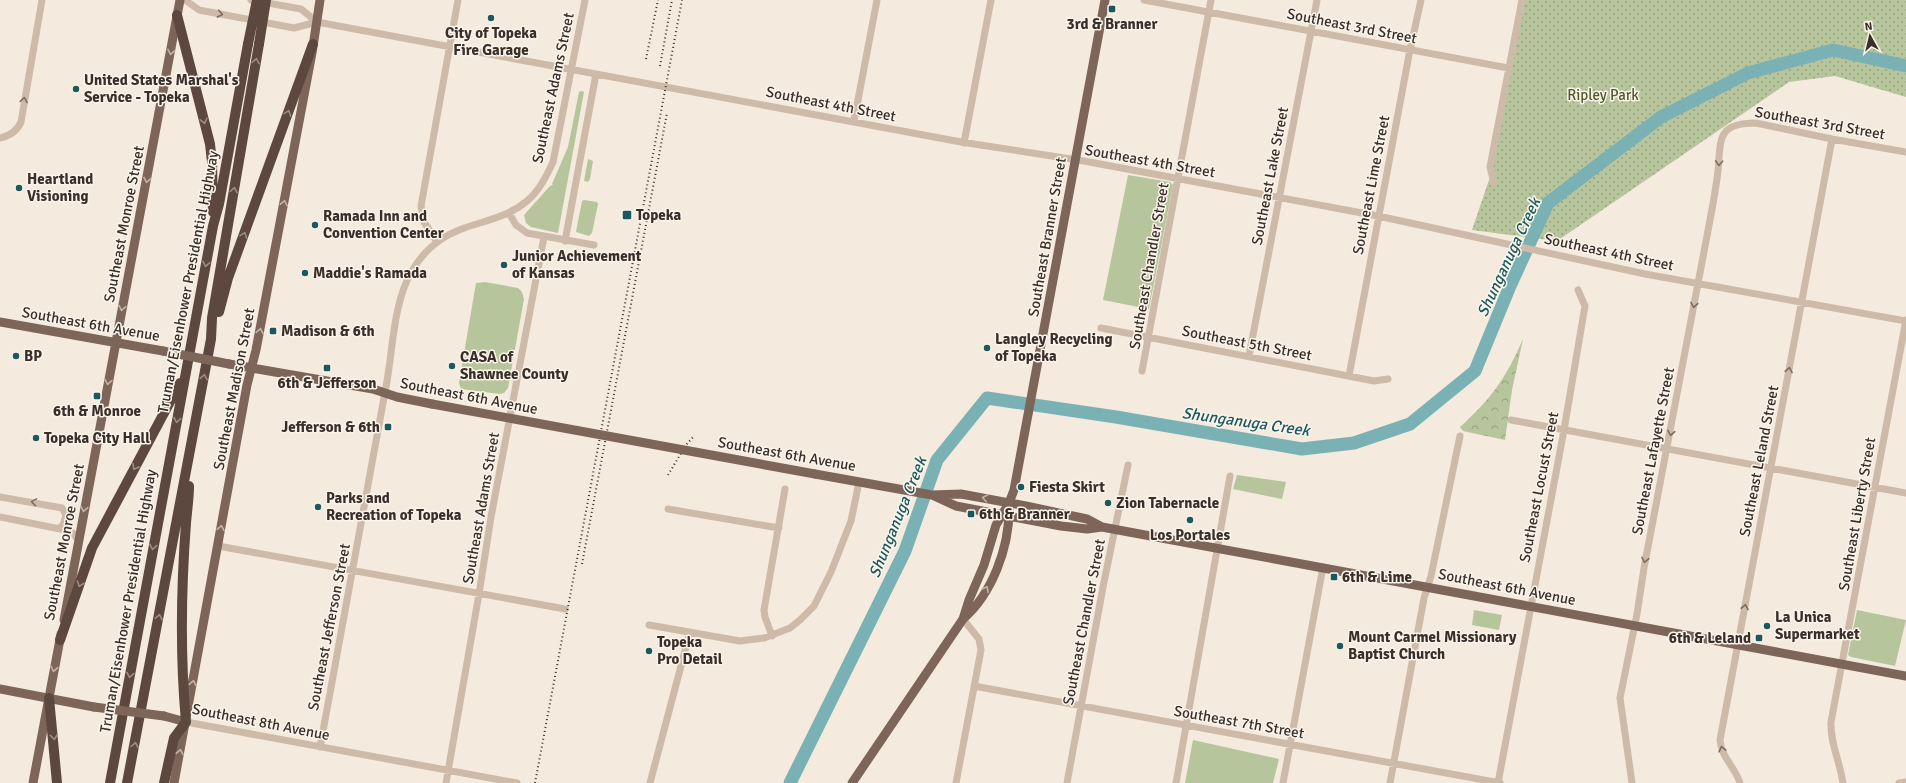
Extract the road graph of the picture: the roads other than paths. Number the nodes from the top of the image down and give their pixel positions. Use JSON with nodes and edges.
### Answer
{"nodes":[{"id":1,"x":42,"y":0,"type":"edge"},
{"id":2,"x":180,"y":0,"type":"edge"},
{"id":3,"x":185,"y":0,"type":"edge"},
{"id":4,"x":250,"y":0,"type":"edge"},
{"id":5,"x":257,"y":0,"type":"edge"},
{"id":6,"x":266,"y":0,"type":"edge"},
{"id":7,"x":320,"y":0,"type":"edge"},
{"id":8,"x":458,"y":0,"type":"edge"},
{"id":9,"x":585,"y":0,"type":"edge"},
{"id":10,"x":877,"y":0,"type":"edge"},
{"id":11,"x":991,"y":0,"type":"edge"},
{"id":12,"x":1105,"y":0,"type":"edge"},
{"id":13,"x":1144,"y":0,"type":"edge"},
{"id":14,"x":1211,"y":0,"type":"edge"},
{"id":15,"x":1317,"y":0,"type":"edge"},
{"id":16,"x":1421,"y":0,"type":"edge"},
{"id":17,"x":1522,"y":0,"type":"edge"},
{"id":18,"x":1209,"y":13,"type":"junction"},
{"id":19,"x":177,"y":15,"type":"junction"},
{"id":20,"x":317,"y":22,"type":"junction"},
{"id":21,"x":1311,"y":31,"type":"junction"},
{"id":22,"x":254,"y":44,"type":"junction"},
{"id":23,"x":314,"y":44,"type":"junction"},
{"id":24,"x":449,"y":47,"type":"junction"},
{"id":25,"x":1410,"y":50,"type":"junction"},
{"id":26,"x":1508,"y":68,"type":"junction"},
{"id":27,"x":572,"y":69,"type":"junction"},
{"id":28,"x":596,"y":74,"type":"junction"},
{"id":29,"x":854,"y":121,"type":"junction"},
{"id":30,"x":1730,"y":128,"type":"joint"},
{"id":31,"x":0,"y":138,"type":"edge"},
{"id":32,"x":1832,"y":139,"type":"junction"},
{"id":33,"x":964,"y":143,"type":"junction"},
{"id":34,"x":1906,"y":152,"type":"edge"},
{"id":35,"x":1075,"y":160,"type":"junction"},
{"id":36,"x":1178,"y":179,"type":"junction"},
{"id":37,"x":1494,"y":183,"type":"dead end"},
{"id":38,"x":1278,"y":197,"type":"junction"},
{"id":39,"x":509,"y":213,"type":"junction"},
{"id":40,"x":1378,"y":216,"type":"junction"},
{"id":41,"x":213,"y":226,"type":"junction"},
{"id":42,"x":544,"y":237,"type":"junction"},
{"id":43,"x":565,"y":241,"type":"junction"},
{"id":44,"x":437,"y":242,"type":"junction"},
{"id":45,"x":594,"y":245,"type":"dead end"},
{"id":46,"x":1698,"y":284,"type":"junction"},
{"id":47,"x":1578,"y":290,"type":"dead end"},
{"id":48,"x":1802,"y":302,"type":"junction"},
{"id":49,"x":1906,"y":321,"type":"edge"},
{"id":50,"x":0,"y":322,"type":"edge"},
{"id":51,"x":1101,"y":328,"type":"dead end"},
{"id":52,"x":1149,"y":338,"type":"junction"},
{"id":53,"x":211,"y":339,"type":"junction"},
{"id":54,"x":115,"y":343,"type":"junction"},
{"id":55,"x":1249,"y":356,"type":"junction"},
{"id":56,"x":252,"y":369,"type":"junction"},
{"id":57,"x":186,"y":371,"type":"junction"},
{"id":58,"x":1142,"y":371,"type":"dead end"},
{"id":59,"x":1349,"y":376,"type":"junction"},
{"id":60,"x":1388,"y":379,"type":"dead end"},
{"id":61,"x":385,"y":394,"type":"junction"},
{"id":62,"x":1511,"y":420,"type":"dead end"},
{"id":63,"x":1564,"y":430,"type":"junction"},
{"id":64,"x":1460,"y":436,"type":"dead end"},
{"id":65,"x":192,"y":443,"type":"junction"},
{"id":66,"x":1668,"y":449,"type":"junction"},
{"id":67,"x":1128,"y":465,"type":"dead end"},
{"id":68,"x":1771,"y":468,"type":"junction"},
{"id":69,"x":1230,"y":476,"type":"dead end"},
{"id":70,"x":859,"y":482,"type":"junction"},
{"id":71,"x":786,"y":488,"type":"dead end"},
{"id":72,"x":1875,"y":488,"type":"junction"},
{"id":73,"x":1906,"y":493,"type":"edge"},
{"id":74,"x":932,"y":495,"type":"junction"},
{"id":75,"x":0,"y":497,"type":"edge"},
{"id":76,"x":1010,"y":503,"type":"junction"},
{"id":77,"x":668,"y":509,"type":"dead end"},
{"id":78,"x":1006,"y":515,"type":"junction"},
{"id":79,"x":0,"y":517,"type":"edge"},
{"id":80,"x":1102,"y":527,"type":"junction"},
{"id":81,"x":59,"y":528,"type":"junction"},
{"id":82,"x":779,"y":528,"type":"junction"},
{"id":83,"x":1115,"y":529,"type":"junction"},
{"id":84,"x":78,"y":540,"type":"junction"},
{"id":85,"x":218,"y":546,"type":"junction"},
{"id":86,"x":1217,"y":548,"type":"junction"},
{"id":87,"x":1323,"y":568,"type":"junction"},
{"id":88,"x":352,"y":570,"type":"junction"},
{"id":89,"x":1428,"y":587,"type":"junction"},
{"id":90,"x":479,"y":594,"type":"junction"},
{"id":91,"x":1530,"y":606,"type":"junction"},
{"id":92,"x":564,"y":609,"type":"dead end"},
{"id":93,"x":963,"y":619,"type":"junction"},
{"id":94,"x":648,"y":625,"type":"dead end"},
{"id":95,"x":1635,"y":625,"type":"junction"},
{"id":96,"x":690,"y":632,"type":"junction"},
{"id":97,"x":772,"y":636,"type":"junction"},
{"id":98,"x":60,"y":640,"type":"junction"},
{"id":99,"x":1738,"y":644,"type":"junction"},
{"id":100,"x":1842,"y":664,"type":"junction"},
{"id":101,"x":1906,"y":676,"type":"edge"},
{"id":102,"x":974,"y":686,"type":"junction"},
{"id":103,"x":0,"y":689,"type":"edge"},
{"id":104,"x":49,"y":698,"type":"junction"},
{"id":105,"x":1082,"y":706,"type":"junction"},
{"id":106,"x":186,"y":722,"type":"junction"},
{"id":107,"x":1186,"y":725,"type":"junction"},
{"id":108,"x":1290,"y":744,"type":"junction"},
{"id":109,"x":320,"y":747,"type":"junction"},
{"id":110,"x":1394,"y":763,"type":"junction"},
{"id":111,"x":448,"y":770,"type":"junction"},
{"id":112,"x":1906,"y":782,"type":"edge"},
{"id":113,"x":33,"y":783,"type":"edge"},
{"id":114,"x":57,"y":783,"type":"edge"},
{"id":115,"x":110,"y":783,"type":"edge"},
{"id":116,"x":128,"y":783,"type":"edge"},
{"id":117,"x":164,"y":783,"type":"edge"},
{"id":118,"x":174,"y":783,"type":"edge"},
{"id":119,"x":446,"y":783,"type":"edge"},
{"id":120,"x":517,"y":783,"type":"edge"},
{"id":121,"x":650,"y":783,"type":"edge"},
{"id":122,"x":852,"y":783,"type":"edge"},
{"id":123,"x":956,"y":783,"type":"edge"},
{"id":124,"x":1068,"y":783,"type":"edge"},
{"id":125,"x":1176,"y":783,"type":"edge"},
{"id":126,"x":1283,"y":783,"type":"edge"},
{"id":127,"x":1390,"y":783,"type":"edge"},
{"id":128,"x":1499,"y":783,"type":"edge"},
{"id":129,"x":1632,"y":783,"type":"edge"},
{"id":130,"x":1740,"y":783,"type":"edge"},
{"id":131,"x":1843,"y":783,"type":"edge"},
{"id":132,"x":1899,"y":783,"type":"edge"}],
"edges":[{"from":31,"to":1,"type":"street","one_way":true},
{"from":2,"to":19,"type":"main road","name":"Southeast Monroe Street"},
{"from":3,"to":20,"type":"street","name":"Southeast 4th Street","one_way":true},
{"from":4,"to":20,"type":"street","name":"Southeast 4th Street"},
{"from":5,"to":22,"type":"highway","name":"Truman/Eisenhower Presidential Highway","bridge":true},
{"from":6,"to":22,"type":"highway","name":"Truman/Eisenhower Presidential Highway","bridge":true},
{"from":7,"to":20,"type":"main road","name":"Southeast Madison Street"},
{"from":8,"to":24,"type":"street"},
{"from":9,"to":27,"type":"street","name":"Southeast Adams Street"},
{"from":10,"to":29,"type":"street"},
{"from":11,"to":33,"type":"street"},
{"from":12,"to":35,"type":"main road","name":"Southeast Branner Street"},
{"from":13,"to":18,"type":"street","name":"Southeast 3rd Street"},
{"from":14,"to":18,"type":"street","name":"Southeast Chandler Street"},
{"from":15,"to":21,"type":"street","name":"Southeast Lake Street"},
{"from":16,"to":25,"type":"street","name":"Southeast Lime Street"},
{"from":17,"to":26,"type":"street"},
{"from":18,"to":21,"type":"street","name":"Southeast 3rd Street"},
{"from":18,"to":36,"type":"street","name":"Southeast Chandler Street"},
{"from":19,"to":41,"type":"highway","one_way":true},
{"from":19,"to":54,"type":"main road","name":"Southeast Monroe Street","one_way":true},
{"from":20,"to":23,"type":"main road","name":"Southeast Madison Street"},
{"from":20,"to":24,"type":"street","name":"Southeast 4th Street"},
{"from":21,"to":25,"type":"street","name":"Southeast 3rd Street"},
{"from":21,"to":38,"type":"street","name":"Southeast Lake Street"},
{"from":22,"to":41,"type":"highway","name":"Truman/Eisenhower Presidential Highway"},
{"from":53,"to":22,"type":"highway","name":"Truman/Eisenhower Presidential Highway","one_way":true},
{"from":53,"to":23,"type":"highway","one_way":true},
{"from":56,"to":23,"type":"main road","name":"Southeast Madison Street","one_way":true},
{"from":24,"to":27,"type":"street","name":"Southeast 4th Street"},
{"from":24,"to":44,"type":"street"},
{"from":25,"to":26,"type":"street","name":"Southeast 3rd Street"},
{"from":25,"to":40,"type":"street","name":"Southeast Lime Street"},
{"from":26,"to":37,"type":"street"},
{"from":27,"to":28,"type":"street","name":"Southeast 4th Street"},
{"from":27,"to":39,"type":"street","name":"Southeast Adams Street"},
{"from":28,"to":29,"type":"street","name":"Southeast 4th Street"},
{"from":28,"to":43,"type":"street"},
{"from":29,"to":33,"type":"street","name":"Southeast 4th Street"},
{"from":30,"to":32,"type":"street","name":"Southeast 3rd Street"},
{"from":30,"to":46,"type":"street","name":"Southeast Lafayette Street","one_way":true},
{"from":32,"to":34,"type":"street","name":"Southeast 3rd Street"},
{"from":32,"to":48,"type":"street","name":"Southeast Leland Street"},
{"from":33,"to":35,"type":"street","name":"Southeast 4th Street"},
{"from":35,"to":36,"type":"street","name":"Southeast 4th Street"},
{"from":35,"to":76,"type":"main road","name":"Southeast Branner Street"},
{"from":36,"to":38,"type":"street","name":"Southeast 4th Street"},
{"from":36,"to":52,"type":"street","name":"Southeast Chandler Street"},
{"from":38,"to":40,"type":"street","name":"Southeast 4th Street"},
{"from":38,"to":55,"type":"street","name":"Southeast Lake Street"},
{"from":39,"to":42,"type":"street"},
{"from":39,"to":44,"type":"street"},
{"from":40,"to":46,"type":"street","name":"Southeast 4th Street"},
{"from":40,"to":59,"type":"street","name":"Southeast Lime Street"},
{"from":41,"to":57,"type":"highway","name":"Truman/Eisenhower Presidential Highway","one_way":true},
{"from":42,"to":43,"type":"street"},
{"from":42,"to":90,"type":"street","name":"Southeast Adams Street"},
{"from":43,"to":45,"type":"street"},
{"from":44,"to":61,"type":"street","name":"Southeast Jefferson Street"},
{"from":46,"to":48,"type":"street","name":"Southeast 4th Street"},
{"from":46,"to":66,"type":"street","name":"Southeast Lafayette Street","one_way":true},
{"from":47,"to":63,"type":"street","name":"Southeast Locust Street"},
{"from":48,"to":49,"type":"street","name":"Southeast 4th Street"},
{"from":68,"to":48,"type":"street","name":"Southeast Leland Street","one_way":true},
{"from":49,"to":72,"type":"street","name":"Southeast Liberty Street"},
{"from":50,"to":54,"type":"main road","name":"Southeast 6th Avenue"},
{"from":51,"to":52,"type":"street","name":"Southeast 5th Street"},
{"from":52,"to":55,"type":"street","name":"Southeast 5th Street"},
{"from":52,"to":58,"type":"street","name":"Southeast Chandler Street"},
{"from":65,"to":53,"type":"highway","name":"Truman/Eisenhower Presidential Highway","one_way":true},
{"from":54,"to":56,"type":"main road","name":"Southeast 6th Avenue","bridge":true},
{"from":54,"to":84,"type":"main road","name":"Southeast Monroe Street","one_way":true},
{"from":55,"to":59,"type":"street","name":"Southeast 5th Street"},
{"from":56,"to":61,"type":"main road","name":"Southeast 6th Avenue"},
{"from":85,"to":56,"type":"main road","name":"Southeast Madison Street","one_way":true},
{"from":57,"to":98,"type":"highway","one_way":true},
{"from":57,"to":115,"type":"highway","name":"Truman/Eisenhower Presidential Highway","one_way":true},
{"from":59,"to":60,"type":"street","name":"Southeast 5th Street"},
{"from":61,"to":70,"type":"main road","name":"Southeast 6th Avenue","bridge":true},
{"from":61,"to":88,"type":"street","name":"Southeast Jefferson Street"},
{"from":62,"to":63,"type":"street"},
{"from":63,"to":66,"type":"street"},
{"from":63,"to":91,"type":"street","name":"Southeast Locust Street"},
{"from":64,"to":89,"type":"street"},
{"from":65,"to":106,"type":"highway"},
{"from":116,"to":65,"type":"highway","name":"Truman/Eisenhower Presidential Highway","one_way":true},
{"from":66,"to":68,"type":"street"},
{"from":66,"to":95,"type":"street","name":"Southeast Lafayette Street","one_way":true},
{"from":67,"to":83,"type":"street","name":"Southeast Chandler Street"},
{"from":68,"to":72,"type":"street"},
{"from":99,"to":68,"type":"street","name":"Southeast Leland Street","one_way":true},
{"from":69,"to":86,"type":"street"},
{"from":70,"to":74,"type":"main road","name":"Southeast 6th Avenue"},
{"from":70,"to":97,"type":"street"},
{"from":71,"to":82,"type":"street"},
{"from":72,"to":73,"type":"street"},
{"from":72,"to":100,"type":"street","name":"Southeast Liberty Street"},
{"from":76,"to":74,"type":"main road","name":"Southeast 6th Avenue","one_way":true},
{"from":74,"to":78,"type":"main road","name":"Southeast 6th Avenue"},
{"from":81,"to":75,"type":"street","one_way":true},
{"from":76,"to":78,"type":"main road","name":"Southeast Branner Street"},
{"from":76,"to":80,"type":"main road","name":"Southeast 6th Avenue"},
{"from":77,"to":82,"type":"street"},
{"from":78,"to":80,"type":"main road","name":"Southeast 6th Avenue"},
{"from":78,"to":93,"type":"main road","name":"Southeast Branner Street"},
{"from":93,"to":78,"type":"main road","name":"Southeast Branner Street","one_way":true},
{"from":79,"to":81,"type":"street"},
{"from":80,"to":83,"type":"main road","name":"Southeast 6th Avenue"},
{"from":81,"to":84,"type":"street"},
{"from":82,"to":97,"type":"street"},
{"from":83,"to":86,"type":"main road","name":"Southeast 6th Avenue"},
{"from":83,"to":105,"type":"street","name":"Southeast Chandler Street"},
{"from":84,"to":98,"type":"main road","name":"Southeast Monroe Street"},
{"from":85,"to":88,"type":"street"},
{"from":106,"to":85,"type":"main road","name":"Southeast Madison Street","one_way":true},
{"from":86,"to":87,"type":"main road","name":"Southeast 6th Avenue"},
{"from":86,"to":107,"type":"street"},
{"from":87,"to":89,"type":"main road","name":"Southeast 6th Avenue"},
{"from":87,"to":108,"type":"street"},
{"from":88,"to":90,"type":"street"},
{"from":88,"to":109,"type":"street","name":"Southeast Jefferson Street"},
{"from":89,"to":91,"type":"main road","name":"Southeast 6th Avenue"},
{"from":89,"to":110,"type":"street"},
{"from":90,"to":92,"type":"street"},
{"from":90,"to":111,"type":"street","name":"Southeast Adams Street"},
{"from":91,"to":95,"type":"main road","name":"Southeast 6th Avenue"},
{"from":91,"to":128,"type":"street","name":"Southeast Locust Street"},
{"from":93,"to":102,"type":"street"},
{"from":93,"to":122,"type":"main road"},
{"from":94,"to":96,"type":"street"},
{"from":95,"to":99,"type":"main road","name":"Southeast 6th Avenue"},
{"from":95,"to":129,"type":"street","name":"Southeast Lafayette Street"},
{"from":96,"to":97,"type":"street"},
{"from":96,"to":121,"type":"street"},
{"from":98,"to":104,"type":"main road","name":"Southeast Monroe Street","one_way":true},
{"from":99,"to":100,"type":"main road","name":"Southeast 6th Avenue"},
{"from":130,"to":99,"type":"street","name":"Southeast Leland Street","one_way":true},
{"from":100,"to":101,"type":"main road","name":"Southeast 6th Avenue"},
{"from":100,"to":131,"type":"street","name":"Southeast Liberty Street"},
{"from":102,"to":105,"type":"street","name":"Southeast 7th Street"},
{"from":102,"to":123,"type":"street"},
{"from":103,"to":104,"type":"main road","name":"Southeast 8th Avenue"},
{"from":104,"to":106,"type":"main road","name":"Southeast 8th Avenue","bridge":true},
{"from":104,"to":113,"type":"main road","name":"Southeast Monroe Street"},
{"from":104,"to":114,"type":"highway","one_way":true},
{"from":105,"to":107,"type":"street","name":"Southeast 7th Street"},
{"from":105,"to":124,"type":"street","name":"Southeast Chandler Street"},
{"from":106,"to":109,"type":"street","name":"Southeast 8th Avenue"},
{"from":106,"to":117,"type":"highway"},
{"from":118,"to":106,"type":"main road","name":"Southeast Madison Street","one_way":true},
{"from":107,"to":108,"type":"street","name":"Southeast 7th Street"},
{"from":107,"to":125,"type":"street"},
{"from":108,"to":110,"type":"street","name":"Southeast 7th Street"},
{"from":108,"to":126,"type":"street"},
{"from":109,"to":111,"type":"street","name":"Southeast 8th Avenue"},
{"from":110,"to":127,"type":"street"},
{"from":110,"to":128,"type":"street","name":"Southeast 7th Street"},
{"from":111,"to":119,"type":"street","name":"Southeast Adams Street"},
{"from":111,"to":120,"type":"street","name":"Southeast 8th Avenue"},
{"from":112,"to":132,"type":"street"}]}
